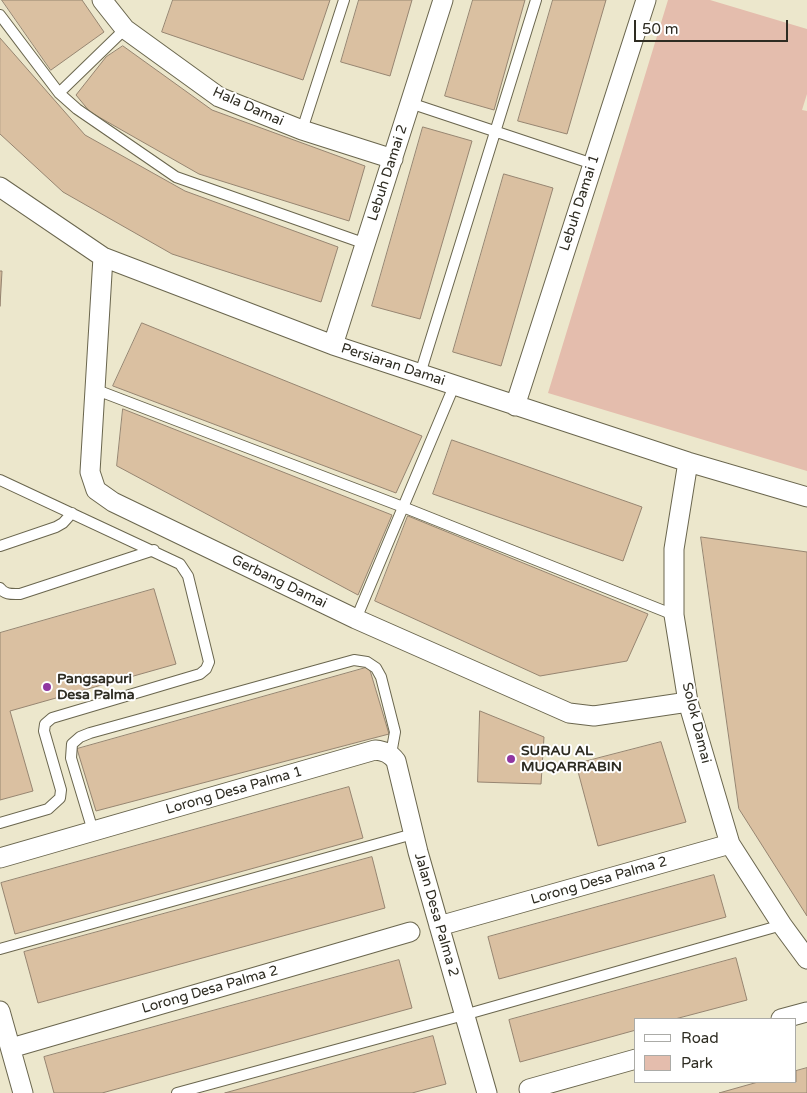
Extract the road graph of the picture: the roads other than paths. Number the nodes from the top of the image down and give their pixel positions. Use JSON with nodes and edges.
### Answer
{"nodes":[{"id":1,"x":102,"y":0,"type":"edge"},
{"id":2,"x":344,"y":0,"type":"edge"},
{"id":3,"x":443,"y":0,"type":"edge"},
{"id":4,"x":536,"y":0,"type":"edge"},
{"id":5,"x":646,"y":0,"type":"edge"},
{"id":6,"x":0,"y":15,"type":"edge"},
{"id":7,"x":125,"y":29,"type":"junction"},
{"id":8,"x":59,"y":93,"type":"junction"},
{"id":9,"x":410,"y":103,"type":"junction"},
{"id":10,"x":302,"y":130,"type":"junction"},
{"id":11,"x":495,"y":132,"type":"junction"},
{"id":12,"x":392,"y":159,"type":"junction"},
{"id":13,"x":593,"y":164,"type":"junction"},
{"id":14,"x":0,"y":187,"type":"edge"},
{"id":15,"x":366,"y":244,"type":"junction"},
{"id":16,"x":103,"y":257,"type":"junction"},
{"id":17,"x":334,"y":345,"type":"junction"},
{"id":18,"x":420,"y":374,"type":"junction"},
{"id":19,"x":454,"y":386,"type":"junction"},
{"id":20,"x":94,"y":389,"type":"junction"},
{"id":21,"x":515,"y":406,"type":"junction"},
{"id":22,"x":688,"y":462,"type":"junction"},
{"id":23,"x":0,"y":480,"type":"edge"},
{"id":24,"x":807,"y":497,"type":"edge"},
{"id":25,"x":403,"y":507,"type":"junction"},
{"id":26,"x":72,"y":513,"type":"junction"},
{"id":27,"x":0,"y":546,"type":"edge"},
{"id":28,"x":154,"y":550,"type":"junction"},
{"id":29,"x":0,"y":588,"type":"edge"},
{"id":30,"x":674,"y":615,"type":"junction"},
{"id":31,"x":356,"y":619,"type":"junction"},
{"id":32,"x":688,"y":702,"type":"junction"},
{"id":33,"x":383,"y":752,"type":"junction"},
{"id":34,"x":0,"y":823,"type":"edge"},
{"id":35,"x":93,"y":832,"type":"junction"},
{"id":36,"x":413,"y":834,"type":"junction"},
{"id":37,"x":730,"y":844,"type":"junction"},
{"id":38,"x":0,"y":858,"type":"edge"},
{"id":39,"x":782,"y":925,"type":"junction"},
{"id":40,"x":439,"y":926,"type":"junction"},
{"id":41,"x":410,"y":932,"type":"dead end"},
{"id":42,"x":0,"y":949,"type":"edge"},
{"id":43,"x":807,"y":958,"type":"edge"},
{"id":44,"x":0,"y":1011,"type":"edge"},
{"id":45,"x":807,"y":1012,"type":"edge"},
{"id":46,"x":464,"y":1015,"type":"junction"},
{"id":47,"x":785,"y":1018,"type":"edge"},
{"id":48,"x":11,"y":1048,"type":"junction"},
{"id":49,"x":634,"y":1060,"type":"edge"},
{"id":50,"x":529,"y":1089,"type":"dead end"},
{"id":51,"x":23,"y":1093,"type":"edge"},
{"id":52,"x":177,"y":1093,"type":"edge"},
{"id":53,"x":487,"y":1093,"type":"edge"}],
"edges":[{"from":1,"to":7,"type":"street","name":"Hala Damai"},
{"from":2,"to":10,"type":"lane"},
{"from":3,"to":9,"type":"street","name":"Lebuh Damai 2"},
{"from":4,"to":11,"type":"lane"},
{"from":5,"to":13,"type":"street","name":"Lebuh Damai 1"},
{"from":6,"to":8,"type":"lane"},
{"from":7,"to":8,"type":"lane"},
{"from":7,"to":10,"type":"street","name":"Hala Damai"},
{"from":8,"to":15,"type":"lane"},
{"from":9,"to":11,"type":"lane"},
{"from":9,"to":12,"type":"street","name":"Lebuh Damai 2"},
{"from":10,"to":12,"type":"street","name":"Hala Damai"},
{"from":11,"to":13,"type":"lane"},
{"from":11,"to":18,"type":"lane"},
{"from":12,"to":15,"type":"street","name":"Lebuh Damai 2"},
{"from":13,"to":21,"type":"street","name":"Lebuh Damai 1"},
{"from":14,"to":16,"type":"street","name":"Persiaran Damai"},
{"from":15,"to":17,"type":"street","name":"Lebuh Damai 2"},
{"from":16,"to":17,"type":"street","name":"Persiaran Damai"},
{"from":16,"to":20,"type":"street","name":"Gerbang Damai"},
{"from":17,"to":18,"type":"street","name":"Persiaran Damai"},
{"from":18,"to":19,"type":"street","name":"Persiaran Damai"},
{"from":19,"to":21,"type":"street","name":"Persiaran Damai"},
{"from":19,"to":25,"type":"lane"},
{"from":20,"to":25,"type":"lane"},
{"from":20,"to":31,"type":"street","name":"Gerbang Damai"},
{"from":21,"to":22,"type":"street","name":"Persiaran Damai"},
{"from":22,"to":24,"type":"street","name":"Persiaran Damai"},
{"from":22,"to":30,"type":"street","name":"Solok Damai"},
{"from":23,"to":26,"type":"lane"},
{"from":25,"to":30,"type":"lane"},
{"from":25,"to":31,"type":"lane"},
{"from":26,"to":27,"type":"lane"},
{"from":26,"to":28,"type":"lane"},
{"from":28,"to":29,"type":"lane"},
{"from":28,"to":34,"type":"lane"},
{"from":30,"to":32,"type":"street","name":"Solok Damai"},
{"from":31,"to":32,"type":"street","name":"Gerbang Damai"},
{"from":32,"to":37,"type":"street","name":"Solok Damai"},
{"from":33,"to":35,"type":"street","name":"Lorong Desa Palma 1"},
{"from":33,"to":35,"type":"lane"},
{"from":33,"to":36,"type":"street","name":"Jalan Desa Palma 2"},
{"from":35,"to":38,"type":"street","name":"Lorong Desa Palma 1"},
{"from":36,"to":40,"type":"street","name":"Jalan Desa Palma 2"},
{"from":36,"to":42,"type":"lane"},
{"from":37,"to":39,"type":"street","name":"Solok Damai"},
{"from":37,"to":40,"type":"street","name":"Lorong Desa Palma 2"},
{"from":39,"to":43,"type":"street","name":"Solok Damai"},
{"from":39,"to":46,"type":"lane"},
{"from":40,"to":46,"type":"street","name":"Jalan Desa Palma 2"},
{"from":41,"to":48,"type":"street","name":"Lorong Desa Palma 2"},
{"from":44,"to":48,"type":"street"},
{"from":45,"to":47,"type":"street"},
{"from":46,"to":52,"type":"lane"},
{"from":46,"to":53,"type":"street","name":"Jalan Desa Palma 2"},
{"from":48,"to":51,"type":"street"},
{"from":49,"to":50,"type":"street"}]}
